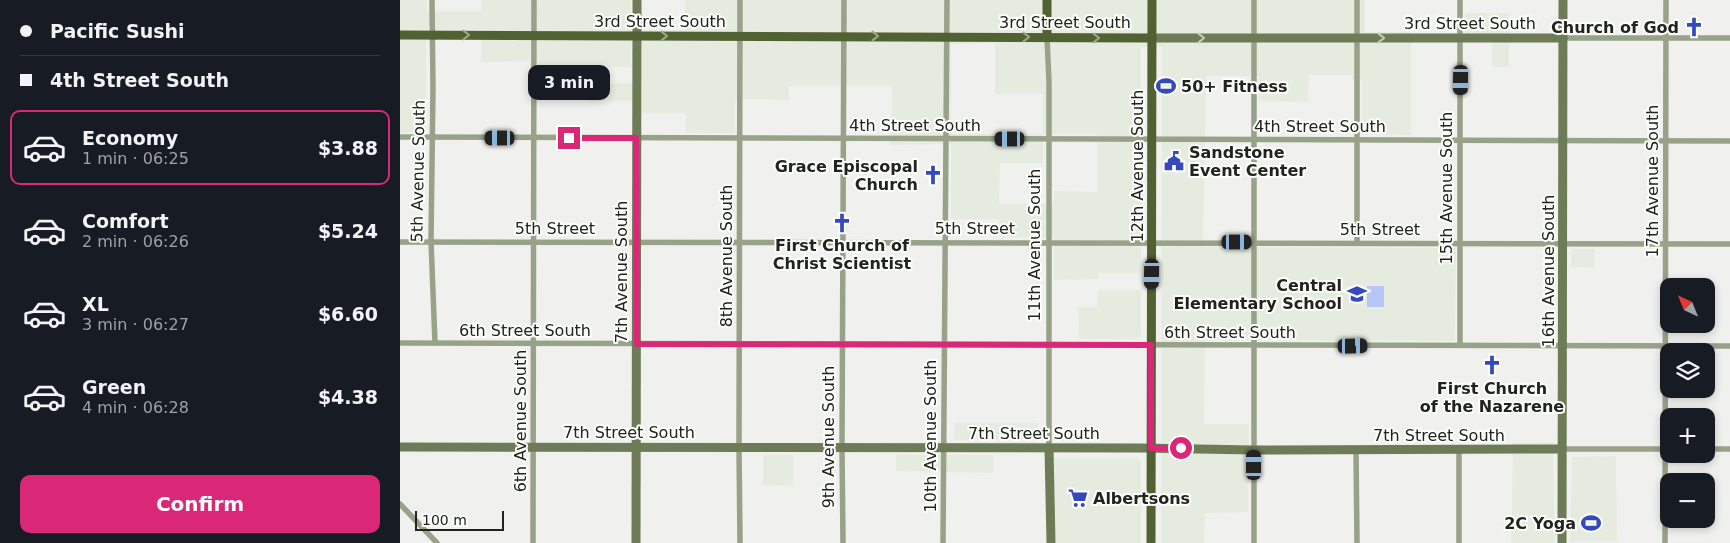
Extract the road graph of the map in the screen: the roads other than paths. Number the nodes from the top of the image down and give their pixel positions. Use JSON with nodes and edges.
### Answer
{"nodes":[{"id":1,"x":432,"y":0,"type":"edge"},
{"id":2,"x":534,"y":0,"type":"edge"},
{"id":3,"x":637,"y":0,"type":"edge"},
{"id":4,"x":740,"y":0,"type":"edge"},
{"id":5,"x":844,"y":0,"type":"edge"},
{"id":6,"x":947,"y":0,"type":"edge"},
{"id":7,"x":1047,"y":0,"type":"edge"},
{"id":8,"x":1152,"y":0,"type":"edge"},
{"id":9,"x":1254,"y":0,"type":"edge"},
{"id":10,"x":1357,"y":0,"type":"edge"},
{"id":11,"x":1460,"y":0,"type":"edge"},
{"id":12,"x":1563,"y":0,"type":"edge"},
{"id":13,"x":1666,"y":0,"type":"edge"},
{"id":14,"x":400,"y":35,"type":"edge"},
{"id":15,"x":433,"y":35,"type":"junction"},
{"id":16,"x":534,"y":35,"type":"junction"},
{"id":17,"x":637,"y":36,"type":"junction"},
{"id":18,"x":740,"y":36,"type":"junction"},
{"id":19,"x":844,"y":36,"type":"junction"},
{"id":20,"x":947,"y":37,"type":"junction"},
{"id":21,"x":1047,"y":38,"type":"junction"},
{"id":22,"x":1152,"y":38,"type":"junction"},
{"id":23,"x":1254,"y":38,"type":"junction"},
{"id":24,"x":1357,"y":38,"type":"junction"},
{"id":25,"x":1460,"y":38,"type":"junction"},
{"id":26,"x":1563,"y":38,"type":"junction"},
{"id":27,"x":1666,"y":38,"type":"junction"},
{"id":28,"x":1730,"y":38,"type":"edge"},
{"id":29,"x":400,"y":137,"type":"edge"},
{"id":30,"x":431,"y":137,"type":"junction"},
{"id":31,"x":534,"y":138,"type":"junction"},
{"id":32,"x":636,"y":138,"type":"junction"},
{"id":33,"x":740,"y":138,"type":"junction"},
{"id":34,"x":843,"y":139,"type":"junction"},
{"id":35,"x":946,"y":139,"type":"junction"},
{"id":36,"x":1049,"y":139,"type":"junction"},
{"id":37,"x":1152,"y":139,"type":"junction"},
{"id":38,"x":1254,"y":140,"type":"junction"},
{"id":39,"x":1357,"y":140,"type":"junction"},
{"id":40,"x":1460,"y":140,"type":"junction"},
{"id":41,"x":1563,"y":140,"type":"junction"},
{"id":42,"x":1666,"y":140,"type":"junction"},
{"id":43,"x":1730,"y":141,"type":"edge"},
{"id":44,"x":431,"y":241,"type":"junction"},
{"id":45,"x":534,"y":241,"type":"junction"},
{"id":46,"x":636,"y":241,"type":"junction"},
{"id":47,"x":740,"y":241,"type":"junction"},
{"id":48,"x":400,"y":242,"type":"edge"},
{"id":49,"x":842,"y":242,"type":"junction"},
{"id":50,"x":945,"y":242,"type":"junction"},
{"id":51,"x":1049,"y":242,"type":"junction"},
{"id":52,"x":1152,"y":242,"type":"junction"},
{"id":53,"x":1254,"y":243,"type":"junction"},
{"id":54,"x":1357,"y":243,"type":"junction"},
{"id":55,"x":1460,"y":243,"type":"junction"},
{"id":56,"x":1563,"y":243,"type":"junction"},
{"id":57,"x":1666,"y":243,"type":"junction"},
{"id":58,"x":1730,"y":244,"type":"edge"},
{"id":59,"x":400,"y":343,"type":"edge"},
{"id":60,"x":435,"y":343,"type":"junction"},
{"id":61,"x":534,"y":343,"type":"junction"},
{"id":62,"x":1666,"y":343,"type":"edge"},
{"id":63,"x":637,"y":344,"type":"junction"},
{"id":64,"x":739,"y":344,"type":"junction"},
{"id":65,"x":842,"y":344,"type":"junction"},
{"id":66,"x":945,"y":344,"type":"junction"},
{"id":67,"x":1049,"y":345,"type":"junction"},
{"id":68,"x":1151,"y":345,"type":"junction"},
{"id":69,"x":1254,"y":345,"type":"junction"},
{"id":70,"x":1460,"y":346,"type":"junction"},
{"id":71,"x":1563,"y":346,"type":"junction"},
{"id":72,"x":1660,"y":346,"type":"edge"},
{"id":73,"x":1715,"y":346,"type":"edge"},
{"id":74,"x":1730,"y":346,"type":"edge"},
{"id":75,"x":534,"y":446,"type":"junction"},
{"id":76,"x":400,"y":447,"type":"edge"},
{"id":77,"x":636,"y":447,"type":"junction"},
{"id":78,"x":739,"y":447,"type":"junction"},
{"id":79,"x":842,"y":448,"type":"junction"},
{"id":80,"x":944,"y":448,"type":"junction"},
{"id":81,"x":1049,"y":448,"type":"junction"},
{"id":82,"x":1151,"y":448,"type":"junction"},
{"id":83,"x":1562,"y":449,"type":"junction"},
{"id":84,"x":1660,"y":449,"type":"edge"},
{"id":85,"x":1715,"y":449,"type":"edge"},
{"id":86,"x":1730,"y":449,"type":"edge"},
{"id":87,"x":1254,"y":450,"type":"junction"},
{"id":88,"x":1356,"y":450,"type":"junction"},
{"id":89,"x":1459,"y":450,"type":"junction"},
{"id":90,"x":1667,"y":463,"type":"edge"},
{"id":91,"x":400,"y":504,"type":"edge"},
{"id":92,"x":437,"y":543,"type":"edge"},
{"id":93,"x":533,"y":543,"type":"edge"},
{"id":94,"x":636,"y":543,"type":"edge"},
{"id":95,"x":740,"y":543,"type":"edge"},
{"id":96,"x":843,"y":543,"type":"edge"},
{"id":97,"x":944,"y":543,"type":"edge"},
{"id":98,"x":1051,"y":543,"type":"edge"},
{"id":99,"x":1151,"y":543,"type":"edge"},
{"id":100,"x":1254,"y":543,"type":"edge"},
{"id":101,"x":1356,"y":543,"type":"edge"},
{"id":102,"x":1459,"y":543,"type":"edge"},
{"id":103,"x":1562,"y":543,"type":"edge"},
{"id":104,"x":1665,"y":543,"type":"edge"}],
"edges":[{"from":1,"to":15,"type":"street","name":"5th Avenue South"},
{"from":2,"to":16,"type":"street","name":"6th Avenue South"},
{"from":3,"to":17,"type":"street","name":"7th Avenue South"},
{"from":4,"to":18,"type":"street","name":"8th Avenue South"},
{"from":5,"to":19,"type":"street","name":"9th Avenue South"},
{"from":6,"to":20,"type":"street","name":"10th Avenue South"},
{"from":7,"to":21,"type":"main road"},
{"from":8,"to":22,"type":"main road","name":"12th Avenue South"},
{"from":9,"to":23,"type":"street"},
{"from":10,"to":24,"type":"street"},
{"from":11,"to":25,"type":"street","name":"15th Avenue South"},
{"from":12,"to":26,"type":"street","name":"16th Avenue South"},
{"from":13,"to":27,"type":"street","name":"17th Avenue South"},
{"from":14,"to":15,"type":"main road","name":"3rd Street South"},
{"from":15,"to":16,"type":"main road","name":"3rd Street South","one_way":true},
{"from":15,"to":30,"type":"street","name":"5th Avenue South"},
{"from":16,"to":17,"type":"main road","name":"3rd Street South"},
{"from":16,"to":31,"type":"street","name":"6th Avenue South"},
{"from":17,"to":18,"type":"main road","name":"3rd Street South","one_way":true},
{"from":17,"to":32,"type":"street","name":"7th Avenue South"},
{"from":18,"to":19,"type":"main road","name":"3rd Street South"},
{"from":18,"to":33,"type":"street","name":"8th Avenue South"},
{"from":19,"to":20,"type":"main road","name":"3rd Street South","one_way":true},
{"from":19,"to":34,"type":"street","name":"9th Avenue South"},
{"from":20,"to":21,"type":"main road","name":"3rd Street South","one_way":true},
{"from":20,"to":35,"type":"street","name":"10th Avenue South"},
{"from":21,"to":22,"type":"main road","name":"3rd Street South","one_way":true},
{"from":21,"to":36,"type":"street","name":"11th Avenue South"},
{"from":22,"to":23,"type":"street","name":"3rd Street South","one_way":true},
{"from":22,"to":37,"type":"main road","name":"12th Avenue South"},
{"from":23,"to":24,"type":"street","name":"3rd Street South"},
{"from":23,"to":38,"type":"street"},
{"from":24,"to":25,"type":"street","name":"3rd Street South","one_way":true},
{"from":24,"to":39,"type":"street"},
{"from":25,"to":26,"type":"street","name":"3rd Street South"},
{"from":25,"to":40,"type":"street","name":"15th Avenue South"},
{"from":26,"to":27,"type":"street","name":"3rd Street South"},
{"from":26,"to":41,"type":"street","name":"16th Avenue South"},
{"from":27,"to":28,"type":"street","name":"3rd Street South"},
{"from":27,"to":42,"type":"street","name":"17th Avenue South"},
{"from":29,"to":30,"type":"street","name":"4th Street South"},
{"from":30,"to":31,"type":"street","name":"4th Street South"},
{"from":30,"to":44,"type":"street","name":"5th Avenue South"},
{"from":31,"to":32,"type":"street","name":"4th Street South"},
{"from":31,"to":45,"type":"street","name":"6th Avenue South"},
{"from":32,"to":33,"type":"street","name":"4th Street South"},
{"from":32,"to":46,"type":"street","name":"7th Avenue South"},
{"from":33,"to":34,"type":"street","name":"4th Street South"},
{"from":33,"to":47,"type":"street","name":"8th Avenue South"},
{"from":34,"to":35,"type":"street","name":"4th Street South"},
{"from":34,"to":49,"type":"street","name":"9th Avenue South"},
{"from":35,"to":36,"type":"street","name":"4th Street South"},
{"from":35,"to":50,"type":"street","name":"10th Avenue South"},
{"from":36,"to":37,"type":"street","name":"4th Street South"},
{"from":36,"to":51,"type":"street","name":"11th Avenue South"},
{"from":37,"to":38,"type":"street","name":"4th Street South"},
{"from":37,"to":52,"type":"main road","name":"12th Avenue South"},
{"from":38,"to":39,"type":"street","name":"4th Street South"},
{"from":38,"to":53,"type":"street"},
{"from":39,"to":40,"type":"street","name":"4th Street South"},
{"from":39,"to":54,"type":"street"},
{"from":40,"to":41,"type":"street","name":"4th Street South"},
{"from":40,"to":55,"type":"street","name":"15th Avenue South"},
{"from":41,"to":42,"type":"street","name":"4th Street South"},
{"from":41,"to":56,"type":"street","name":"16th Avenue South"},
{"from":42,"to":43,"type":"street","name":"4th Street South"},
{"from":42,"to":57,"type":"street","name":"17th Avenue South"},
{"from":44,"to":45,"type":"street","name":"5th Street"},
{"from":44,"to":48,"type":"street","name":"5th Street"},
{"from":44,"to":60,"type":"street","name":"5th Avenue South"},
{"from":45,"to":46,"type":"street","name":"5th Street"},
{"from":45,"to":61,"type":"street","name":"6th Avenue South"},
{"from":46,"to":47,"type":"street","name":"5th Street"},
{"from":46,"to":63,"type":"street","name":"7th Avenue South"},
{"from":47,"to":49,"type":"street","name":"5th Street"},
{"from":47,"to":64,"type":"street","name":"8th Avenue South"},
{"from":49,"to":50,"type":"street","name":"5th Street"},
{"from":49,"to":65,"type":"street","name":"9th Avenue South"},
{"from":50,"to":51,"type":"street","name":"5th Street"},
{"from":50,"to":66,"type":"street","name":"10th Avenue South"},
{"from":51,"to":52,"type":"street","name":"5th Street"},
{"from":51,"to":67,"type":"street","name":"11th Avenue South"},
{"from":52,"to":53,"type":"street","name":"5th Street"},
{"from":52,"to":68,"type":"main road","name":"12th Avenue South"},
{"from":53,"to":54,"type":"street","name":"5th Street"},
{"from":53,"to":69,"type":"street"},
{"from":54,"to":55,"type":"street","name":"5th Street"},
{"from":55,"to":56,"type":"street","name":"5th Street"},
{"from":55,"to":70,"type":"street","name":"15th Avenue South"},
{"from":56,"to":57,"type":"street","name":"5th Street"},
{"from":56,"to":71,"type":"street","name":"16th Avenue South"},
{"from":57,"to":58,"type":"street","name":"5th Street"},
{"from":57,"to":62,"type":"street","name":"17th Avenue South"},
{"from":59,"to":60,"type":"street","name":"6th Street South"},
{"from":60,"to":61,"type":"street","name":"6th Street South"},
{"from":61,"to":63,"type":"street","name":"6th Street South"},
{"from":61,"to":75,"type":"street","name":"6th Avenue South"},
{"from":63,"to":64,"type":"street","name":"6th Street South"},
{"from":63,"to":77,"type":"street","name":"7th Avenue South"},
{"from":64,"to":65,"type":"street","name":"6th Street South"},
{"from":64,"to":78,"type":"street","name":"8th Avenue South"},
{"from":65,"to":66,"type":"street","name":"6th Street South"},
{"from":65,"to":79,"type":"street","name":"9th Avenue South"},
{"from":66,"to":67,"type":"street","name":"6th Street South"},
{"from":66,"to":80,"type":"street","name":"10th Avenue South"},
{"from":67,"to":68,"type":"street","name":"6th Street South"},
{"from":67,"to":81,"type":"street","name":"11th Avenue South"},
{"from":68,"to":69,"type":"street","name":"6th Street South"},
{"from":68,"to":82,"type":"main road","name":"12th Avenue South"},
{"from":69,"to":70,"type":"street","name":"6th Street South"},
{"from":69,"to":87,"type":"street"},
{"from":70,"to":71,"type":"street","name":"6th Street South"},
{"from":71,"to":72,"type":"street","name":"6th Street South"},
{"from":71,"to":83,"type":"street","name":"16th Avenue South"},
{"from":73,"to":74,"type":"street","name":"6th Street South"},
{"from":75,"to":76,"type":"street","name":"7th Street South"},
{"from":75,"to":77,"type":"street","name":"7th Street South"},
{"from":75,"to":93,"type":"street","name":"6th Avenue South"},
{"from":77,"to":78,"type":"street","name":"7th Street South"},
{"from":77,"to":94,"type":"street","name":"7th Avenue South"},
{"from":78,"to":79,"type":"street","name":"7th Street South"},
{"from":78,"to":95,"type":"street","name":"8th Avenue South"},
{"from":79,"to":80,"type":"street","name":"7th Street South"},
{"from":79,"to":96,"type":"street","name":"9th Avenue South"},
{"from":80,"to":81,"type":"street","name":"7th Street South"},
{"from":80,"to":97,"type":"street","name":"10th Avenue South"},
{"from":81,"to":82,"type":"street","name":"7th Street South"},
{"from":81,"to":98,"type":"street","name":"11th Avenue South"},
{"from":82,"to":87,"type":"street","name":"7th Street South"},
{"from":82,"to":99,"type":"main road","name":"12th Avenue South"},
{"from":83,"to":84,"type":"street","name":"7th Street South"},
{"from":83,"to":89,"type":"street","name":"7th Street South"},
{"from":83,"to":103,"type":"street","name":"16th Avenue South"},
{"from":85,"to":86,"type":"street"},
{"from":87,"to":88,"type":"street","name":"7th Street South"},
{"from":87,"to":100,"type":"street"},
{"from":88,"to":89,"type":"street","name":"7th Street South"},
{"from":88,"to":101,"type":"street"},
{"from":89,"to":102,"type":"street"},
{"from":90,"to":104,"type":"street","name":"17th Avenue South"},
{"from":91,"to":92,"type":"street"}]}
